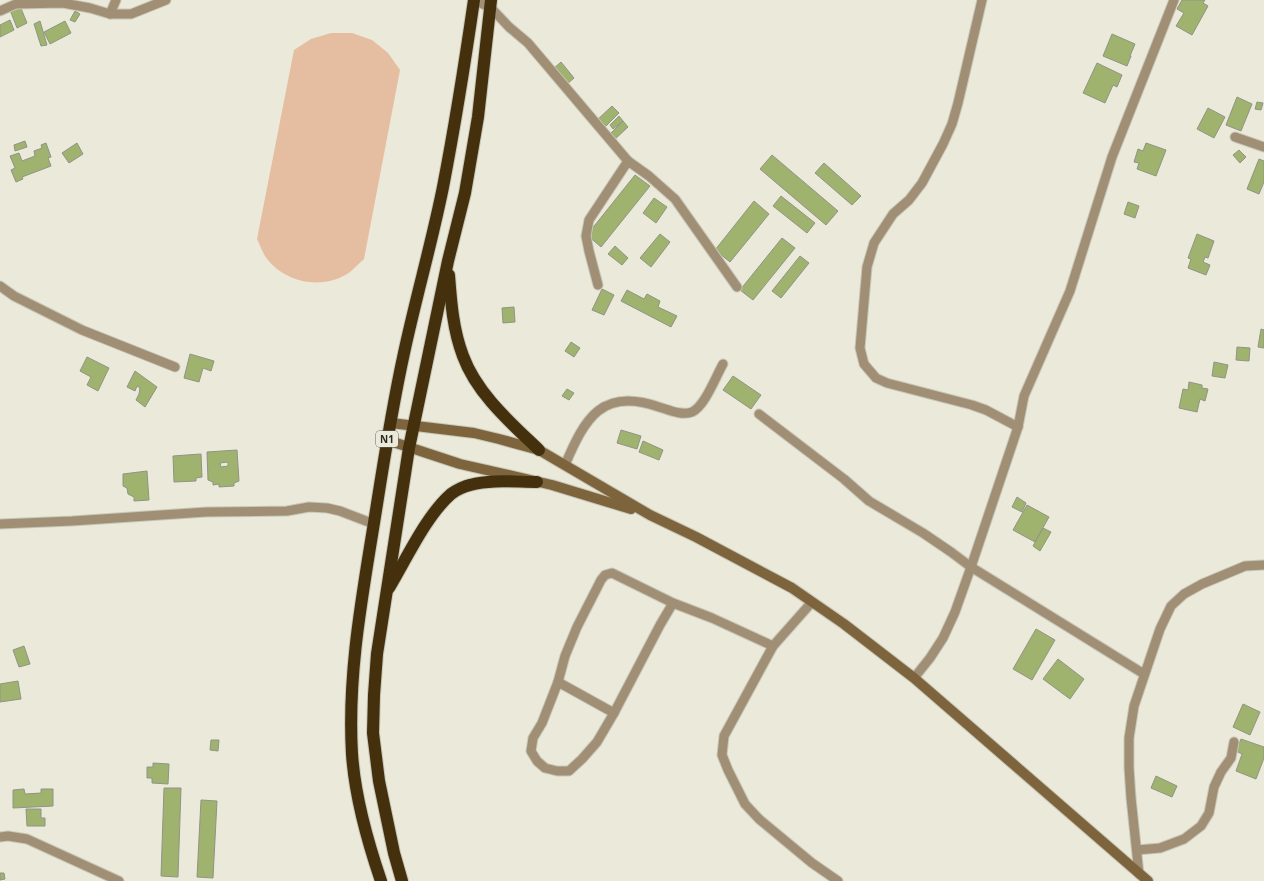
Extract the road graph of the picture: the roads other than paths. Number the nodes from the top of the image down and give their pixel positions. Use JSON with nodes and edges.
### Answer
{"nodes":[{"id":1,"x":116,"y":0,"type":"edge"},
{"id":2,"x":166,"y":0,"type":"edge"},
{"id":3,"x":474,"y":0,"type":"edge"},
{"id":4,"x":982,"y":0,"type":"edge"},
{"id":5,"x":1174,"y":0,"type":"edge"},
{"id":6,"x":491,"y":4,"type":"edge"},
{"id":7,"x":0,"y":11,"type":"edge"},
{"id":8,"x":110,"y":14,"type":"junction"},
{"id":9,"x":1235,"y":137,"type":"dead end"},
{"id":10,"x":1264,"y":147,"type":"edge"},
{"id":11,"x":628,"y":161,"type":"junction"},
{"id":12,"x":448,"y":261,"type":"junction"},
{"id":13,"x":598,"y":284,"type":"dead end"},
{"id":14,"x":0,"y":286,"type":"edge"},
{"id":15,"x":737,"y":287,"type":"dead end"},
{"id":16,"x":723,"y":364,"type":"dead end"},
{"id":17,"x":175,"y":367,"type":"dead end"},
{"id":18,"x":759,"y":414,"type":"dead end"},
{"id":19,"x":391,"y":423,"type":"junction"},
{"id":20,"x":414,"y":426,"type":"junction"},
{"id":21,"x":1018,"y":427,"type":"junction"},
{"id":22,"x":387,"y":440,"type":"junction"},
{"id":23,"x":409,"y":448,"type":"junction"},
{"id":24,"x":539,"y":450,"type":"junction"},
{"id":25,"x":565,"y":465,"type":"junction"},
{"id":26,"x":537,"y":482,"type":"junction"},
{"id":27,"x":650,"y":515,"type":"junction"},
{"id":28,"x":0,"y":524,"type":"edge"},
{"id":29,"x":374,"y":524,"type":"junction"},
{"id":30,"x":1264,"y":565,"type":"edge"},
{"id":31,"x":971,"y":568,"type":"junction"},
{"id":32,"x":386,"y":594,"type":"junction"},
{"id":33,"x":812,"y":602,"type":"junction"},
{"id":34,"x":674,"y":604,"type":"junction"},
{"id":35,"x":773,"y":646,"type":"junction"},
{"id":36,"x":1144,"y":674,"type":"junction"},
{"id":37,"x":914,"y":678,"type":"junction"},
{"id":38,"x":558,"y":682,"type":"junction"},
{"id":39,"x":614,"y":713,"type":"junction"},
{"id":40,"x":1234,"y":742,"type":"dead end"},
{"id":41,"x":0,"y":837,"type":"edge"},
{"id":42,"x":1137,"y":850,"type":"junction"},
{"id":43,"x":1139,"y":874,"type":"junction"},
{"id":44,"x":119,"y":881,"type":"edge"},
{"id":45,"x":381,"y":881,"type":"edge"},
{"id":46,"x":402,"y":881,"type":"edge"},
{"id":47,"x":838,"y":881,"type":"edge"},
{"id":48,"x":1148,"y":881,"type":"edge"}],
"edges":[{"from":1,"to":8,"type":"street"},
{"from":2,"to":8,"type":"street"},
{"from":3,"to":6,"type":"street"},
{"from":3,"to":19,"type":"highway","number":"N1"},
{"from":4,"to":21,"type":"street"},
{"from":5,"to":21,"type":"street"},
{"from":6,"to":11,"type":"street"},
{"from":6,"to":12,"type":"highway","number":"N1"},
{"from":7,"to":8,"type":"street"},
{"from":9,"to":10,"type":"street"},
{"from":11,"to":13,"type":"street"},
{"from":11,"to":15,"type":"street"},
{"from":12,"to":20,"type":"highway","number":"N1"},
{"from":12,"to":24,"type":"highway"},
{"from":14,"to":17,"type":"street"},
{"from":16,"to":25,"type":"street"},
{"from":18,"to":31,"type":"street"},
{"from":19,"to":20,"type":"street"},
{"from":19,"to":22,"type":"highway","number":"N1"},
{"from":20,"to":23,"type":"highway","number":"N1"},
{"from":20,"to":24,"type":"street"},
{"from":21,"to":31,"type":"street"},
{"from":22,"to":23,"type":"street"},
{"from":22,"to":29,"type":"highway","number":"N1"},
{"from":23,"to":26,"type":"street"},
{"from":23,"to":32,"type":"highway","number":"N1"},
{"from":24,"to":25,"type":"street"},
{"from":25,"to":27,"type":"street"},
{"from":26,"to":27,"type":"street"},
{"from":26,"to":32,"type":"highway"},
{"from":27,"to":33,"type":"street"},
{"from":28,"to":29,"type":"street"},
{"from":29,"to":45,"type":"highway","number":"N1"},
{"from":30,"to":36,"type":"street"},
{"from":31,"to":36,"type":"street"},
{"from":31,"to":37,"type":"street"},
{"from":32,"to":46,"type":"highway","number":"N1"},
{"from":33,"to":35,"type":"street"},
{"from":33,"to":37,"type":"street"},
{"from":34,"to":35,"type":"street"},
{"from":34,"to":38,"type":"street"},
{"from":34,"to":39,"type":"street"},
{"from":35,"to":47,"type":"street"},
{"from":36,"to":42,"type":"street"},
{"from":37,"to":43,"type":"street"},
{"from":38,"to":39,"type":"street"},
{"from":38,"to":39,"type":"street"},
{"from":40,"to":42,"type":"street"},
{"from":41,"to":44,"type":"street"},
{"from":42,"to":43,"type":"street"},
{"from":43,"to":48,"type":"street"}]}
